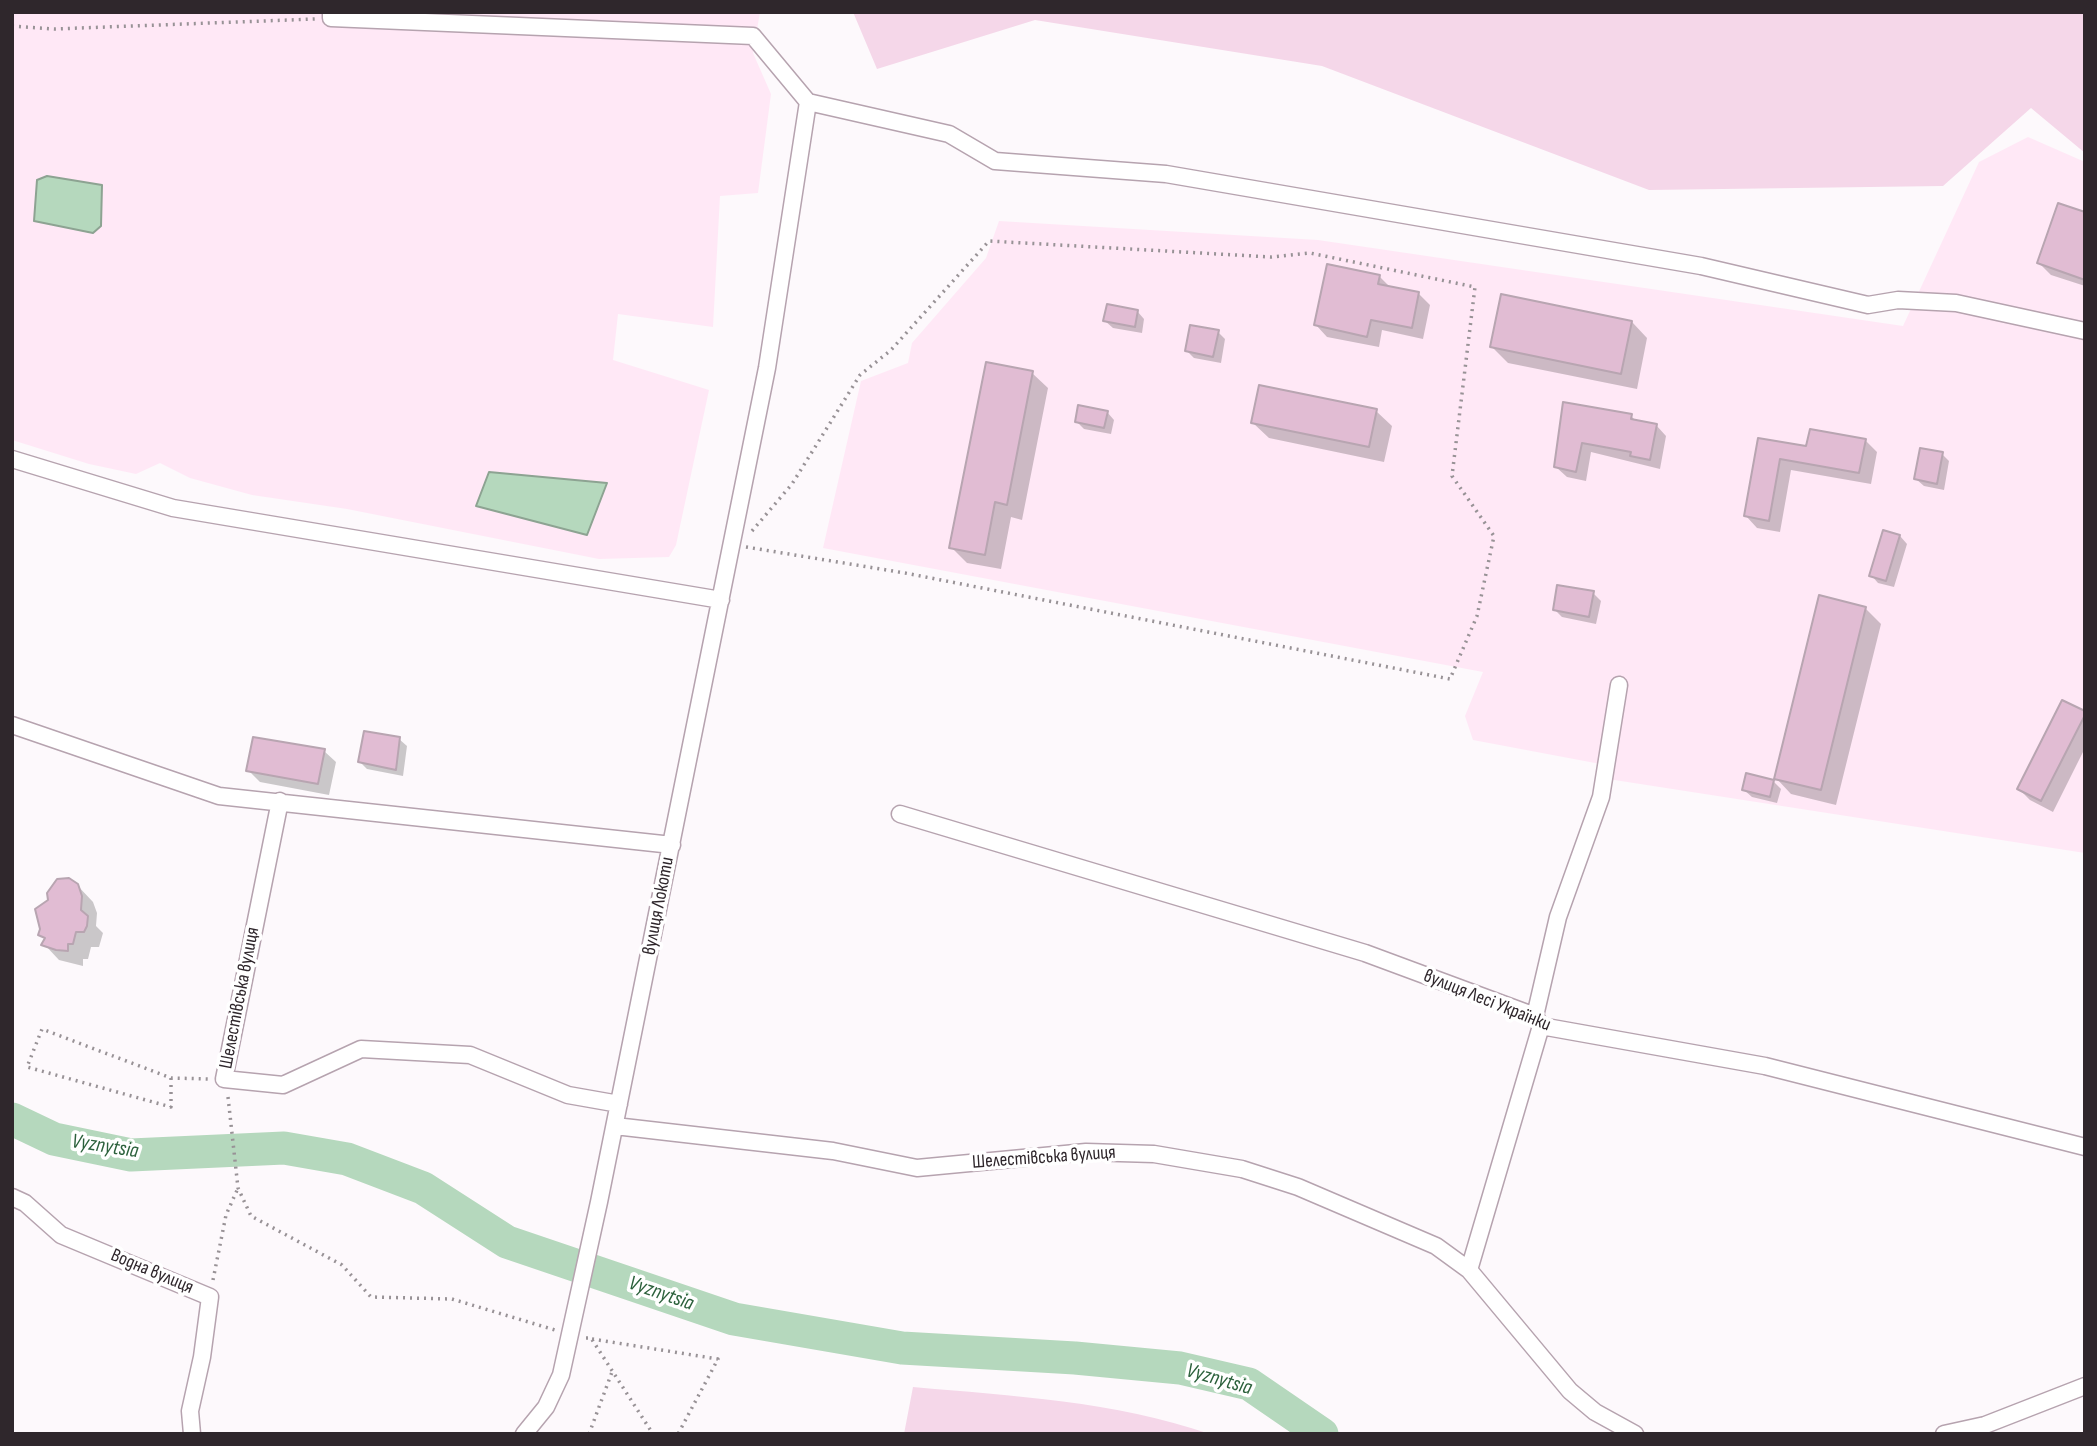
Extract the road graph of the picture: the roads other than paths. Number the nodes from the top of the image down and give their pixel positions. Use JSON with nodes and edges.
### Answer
{"nodes":[{"id":1,"x":331,"y":15,"type":"edge"},
{"id":2,"x":808,"y":102,"type":"junction"},
{"id":3,"x":2085,"y":331,"type":"edge"},
{"id":4,"x":12,"y":459,"type":"edge"},
{"id":5,"x":721,"y":600,"type":"junction"},
{"id":6,"x":1619,"y":685,"type":"dead end"},
{"id":7,"x":12,"y":726,"type":"edge"},
{"id":8,"x":280,"y":802,"type":"junction"},
{"id":9,"x":900,"y":814,"type":"dead end"},
{"id":10,"x":672,"y":845,"type":"junction"},
{"id":11,"x":1538,"y":1021,"type":"junction"},
{"id":12,"x":619,"y":1104,"type":"junction"},
{"id":13,"x":615,"y":1126,"type":"junction"},
{"id":14,"x":2085,"y":1147,"type":"edge"},
{"id":15,"x":12,"y":1197,"type":"edge"},
{"id":16,"x":1469,"y":1270,"type":"junction"},
{"id":17,"x":2085,"y":1386,"type":"edge"},
{"id":18,"x":192,"y":1434,"type":"edge"},
{"id":19,"x":524,"y":1434,"type":"edge"},
{"id":20,"x":1635,"y":1434,"type":"edge"},
{"id":21,"x":1944,"y":1434,"type":"edge"}],
"edges":[{"from":1,"to":2,"type":"street"},
{"from":2,"to":3,"type":"street"},
{"from":2,"to":5,"type":"street","name":"вулиця Локоти"},
{"from":4,"to":5,"type":"street"},
{"from":5,"to":10,"type":"street","name":"вулиця Локоти"},
{"from":6,"to":11,"type":"street"},
{"from":7,"to":8,"type":"street"},
{"from":8,"to":10,"type":"street"},
{"from":8,"to":12,"type":"street","name":"Шелестівська вулиця"},
{"from":9,"to":11,"type":"street","name":"вулиця Лесі Українки"},
{"from":10,"to":12,"type":"street","name":"вулиця Локоти"},
{"from":11,"to":14,"type":"street","name":"вулиця Лесі Українки"},
{"from":11,"to":16,"type":"street"},
{"from":12,"to":13,"type":"street","name":"вулиця Локоти"},
{"from":13,"to":16,"type":"street","name":"Шелестівська вулиця"},
{"from":13,"to":19,"type":"street","name":"вулиця Локоти"},
{"from":15,"to":18,"type":"street","name":"Водна вулиця"},
{"from":16,"to":20,"type":"street","name":"Шелестівська вулиця"},
{"from":17,"to":21,"type":"street"}]}
